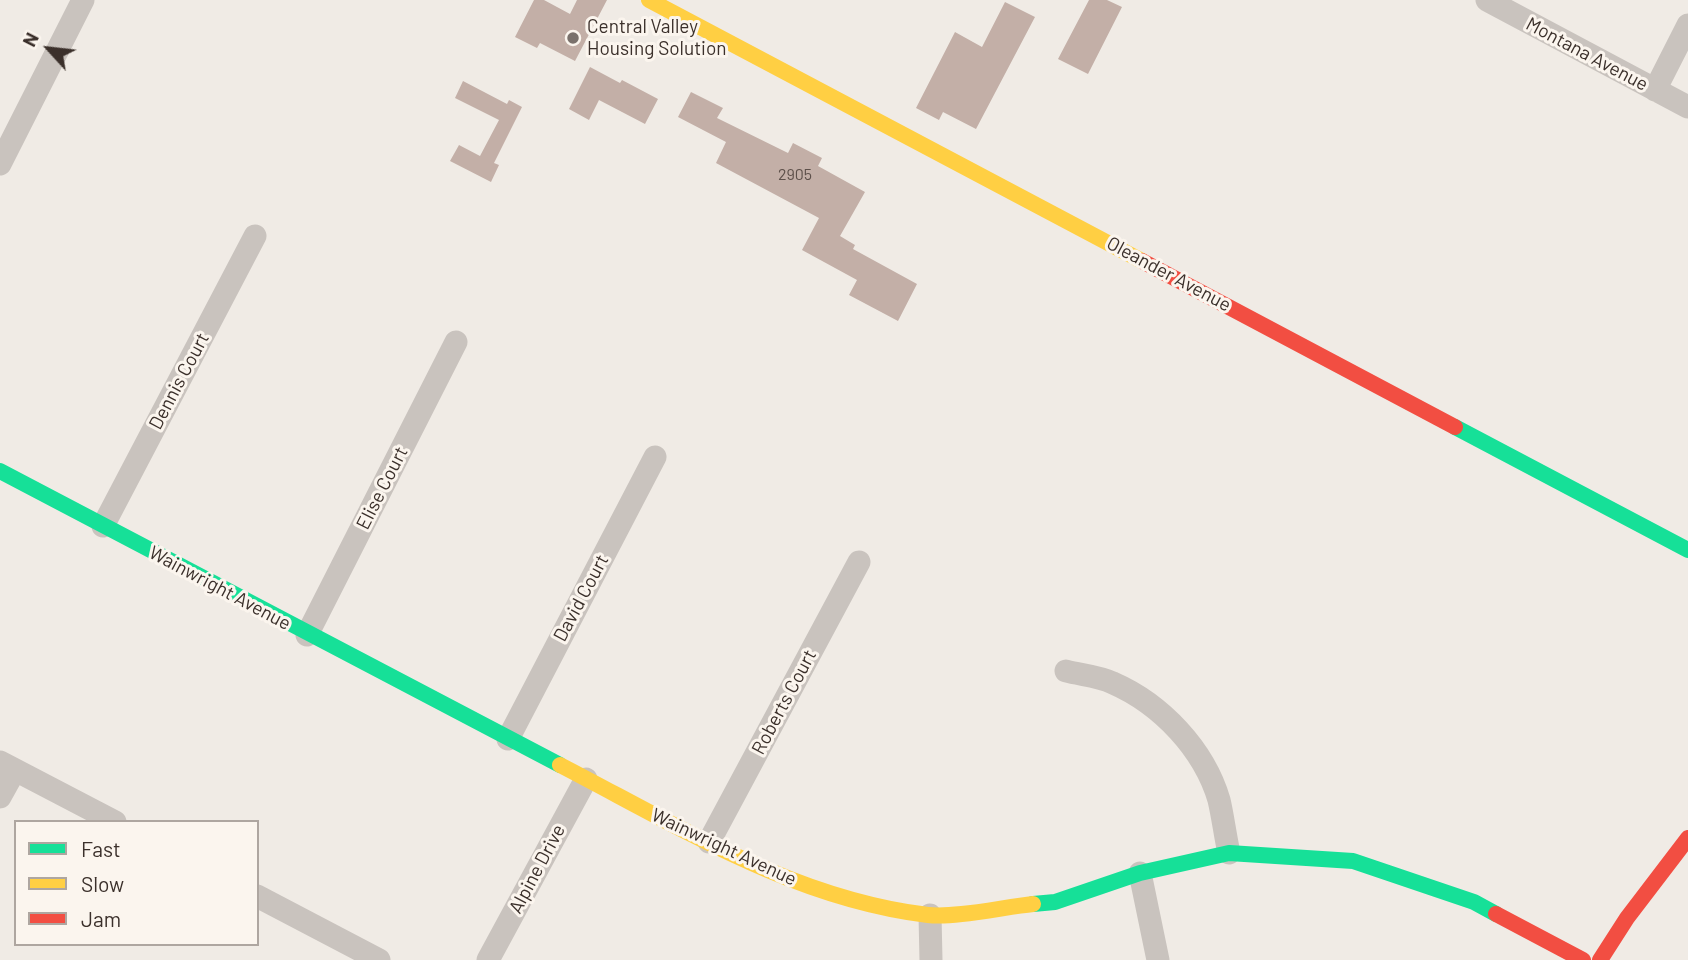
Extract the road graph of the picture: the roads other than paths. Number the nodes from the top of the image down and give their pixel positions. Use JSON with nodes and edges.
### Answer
{"nodes":[{"id":1,"x":83,"y":0,"type":"edge"},
{"id":2,"x":649,"y":0,"type":"edge"},
{"id":3,"x":1487,"y":0,"type":"edge"},
{"id":4,"x":1688,"y":25,"type":"edge"},
{"id":5,"x":1655,"y":90,"type":"junction"},
{"id":6,"x":1688,"y":107,"type":"edge"},
{"id":7,"x":0,"y":164,"type":"edge"},
{"id":8,"x":254,"y":236,"type":"dead end"},
{"id":9,"x":456,"y":342,"type":"dead end"},
{"id":10,"x":655,"y":457,"type":"dead end"},
{"id":11,"x":0,"y":471,"type":"edge"},
{"id":12,"x":103,"y":526,"type":"junction"},
{"id":13,"x":1688,"y":550,"type":"edge"},
{"id":14,"x":859,"y":562,"type":"dead end"},
{"id":15,"x":307,"y":635,"type":"junction"},
{"id":16,"x":1066,"y":671,"type":"dead end"},
{"id":17,"x":508,"y":738,"type":"junction"},
{"id":18,"x":7,"y":766,"type":"edge"},
{"id":19,"x":586,"y":779,"type":"junction"},
{"id":20,"x":0,"y":797,"type":"edge"},
{"id":21,"x":111,"y":820,"type":"edge"},
{"id":22,"x":1688,"y":838,"type":"edge"},
{"id":23,"x":709,"y":842,"type":"junction"},
{"id":24,"x":1229,"y":853,"type":"junction"},
{"id":25,"x":1140,"y":873,"type":"junction"},
{"id":26,"x":259,"y":897,"type":"edge"},
{"id":27,"x":930,"y":915,"type":"junction"},
{"id":28,"x":379,"y":960,"type":"edge"},
{"id":29,"x":488,"y":960,"type":"edge"},
{"id":30,"x":931,"y":960,"type":"edge"},
{"id":31,"x":1158,"y":960,"type":"edge"},
{"id":32,"x":1583,"y":960,"type":"edge"},
{"id":33,"x":1600,"y":960,"type":"edge"}],
"edges":[{"from":1,"to":7,"type":"street"},
{"from":2,"to":13,"type":"street","name":"Oleander Avenue"},
{"from":3,"to":5,"type":"street","name":"Montana Avenue"},
{"from":4,"to":5,"type":"street"},
{"from":5,"to":6,"type":"street","name":"Montana Avenue"},
{"from":8,"to":12,"type":"street","name":"Dennis Court"},
{"from":9,"to":15,"type":"street","name":"Elise Court"},
{"from":10,"to":17,"type":"street","name":"David Court"},
{"from":11,"to":12,"type":"street","name":"Wainwright Avenue"},
{"from":12,"to":15,"type":"street","name":"Wainwright Avenue"},
{"from":14,"to":23,"type":"street","name":"Roberts Court"},
{"from":15,"to":17,"type":"street","name":"Wainwright Avenue"},
{"from":16,"to":24,"type":"street"},
{"from":17,"to":19,"type":"street","name":"Wainwright Avenue"},
{"from":18,"to":20,"type":"street"},
{"from":18,"to":21,"type":"street"},
{"from":19,"to":23,"type":"street","name":"Wainwright Avenue"},
{"from":19,"to":29,"type":"street","name":"Alpine Drive"},
{"from":22,"to":33,"type":"street"},
{"from":23,"to":27,"type":"street","name":"Wainwright Avenue"},
{"from":24,"to":25,"type":"street","name":"Wainwright Avenue"},
{"from":24,"to":32,"type":"street","name":"Wainwright Avenue"},
{"from":25,"to":27,"type":"street","name":"Wainwright Avenue"},
{"from":25,"to":31,"type":"street"},
{"from":26,"to":28,"type":"street"},
{"from":27,"to":30,"type":"street"}]}
